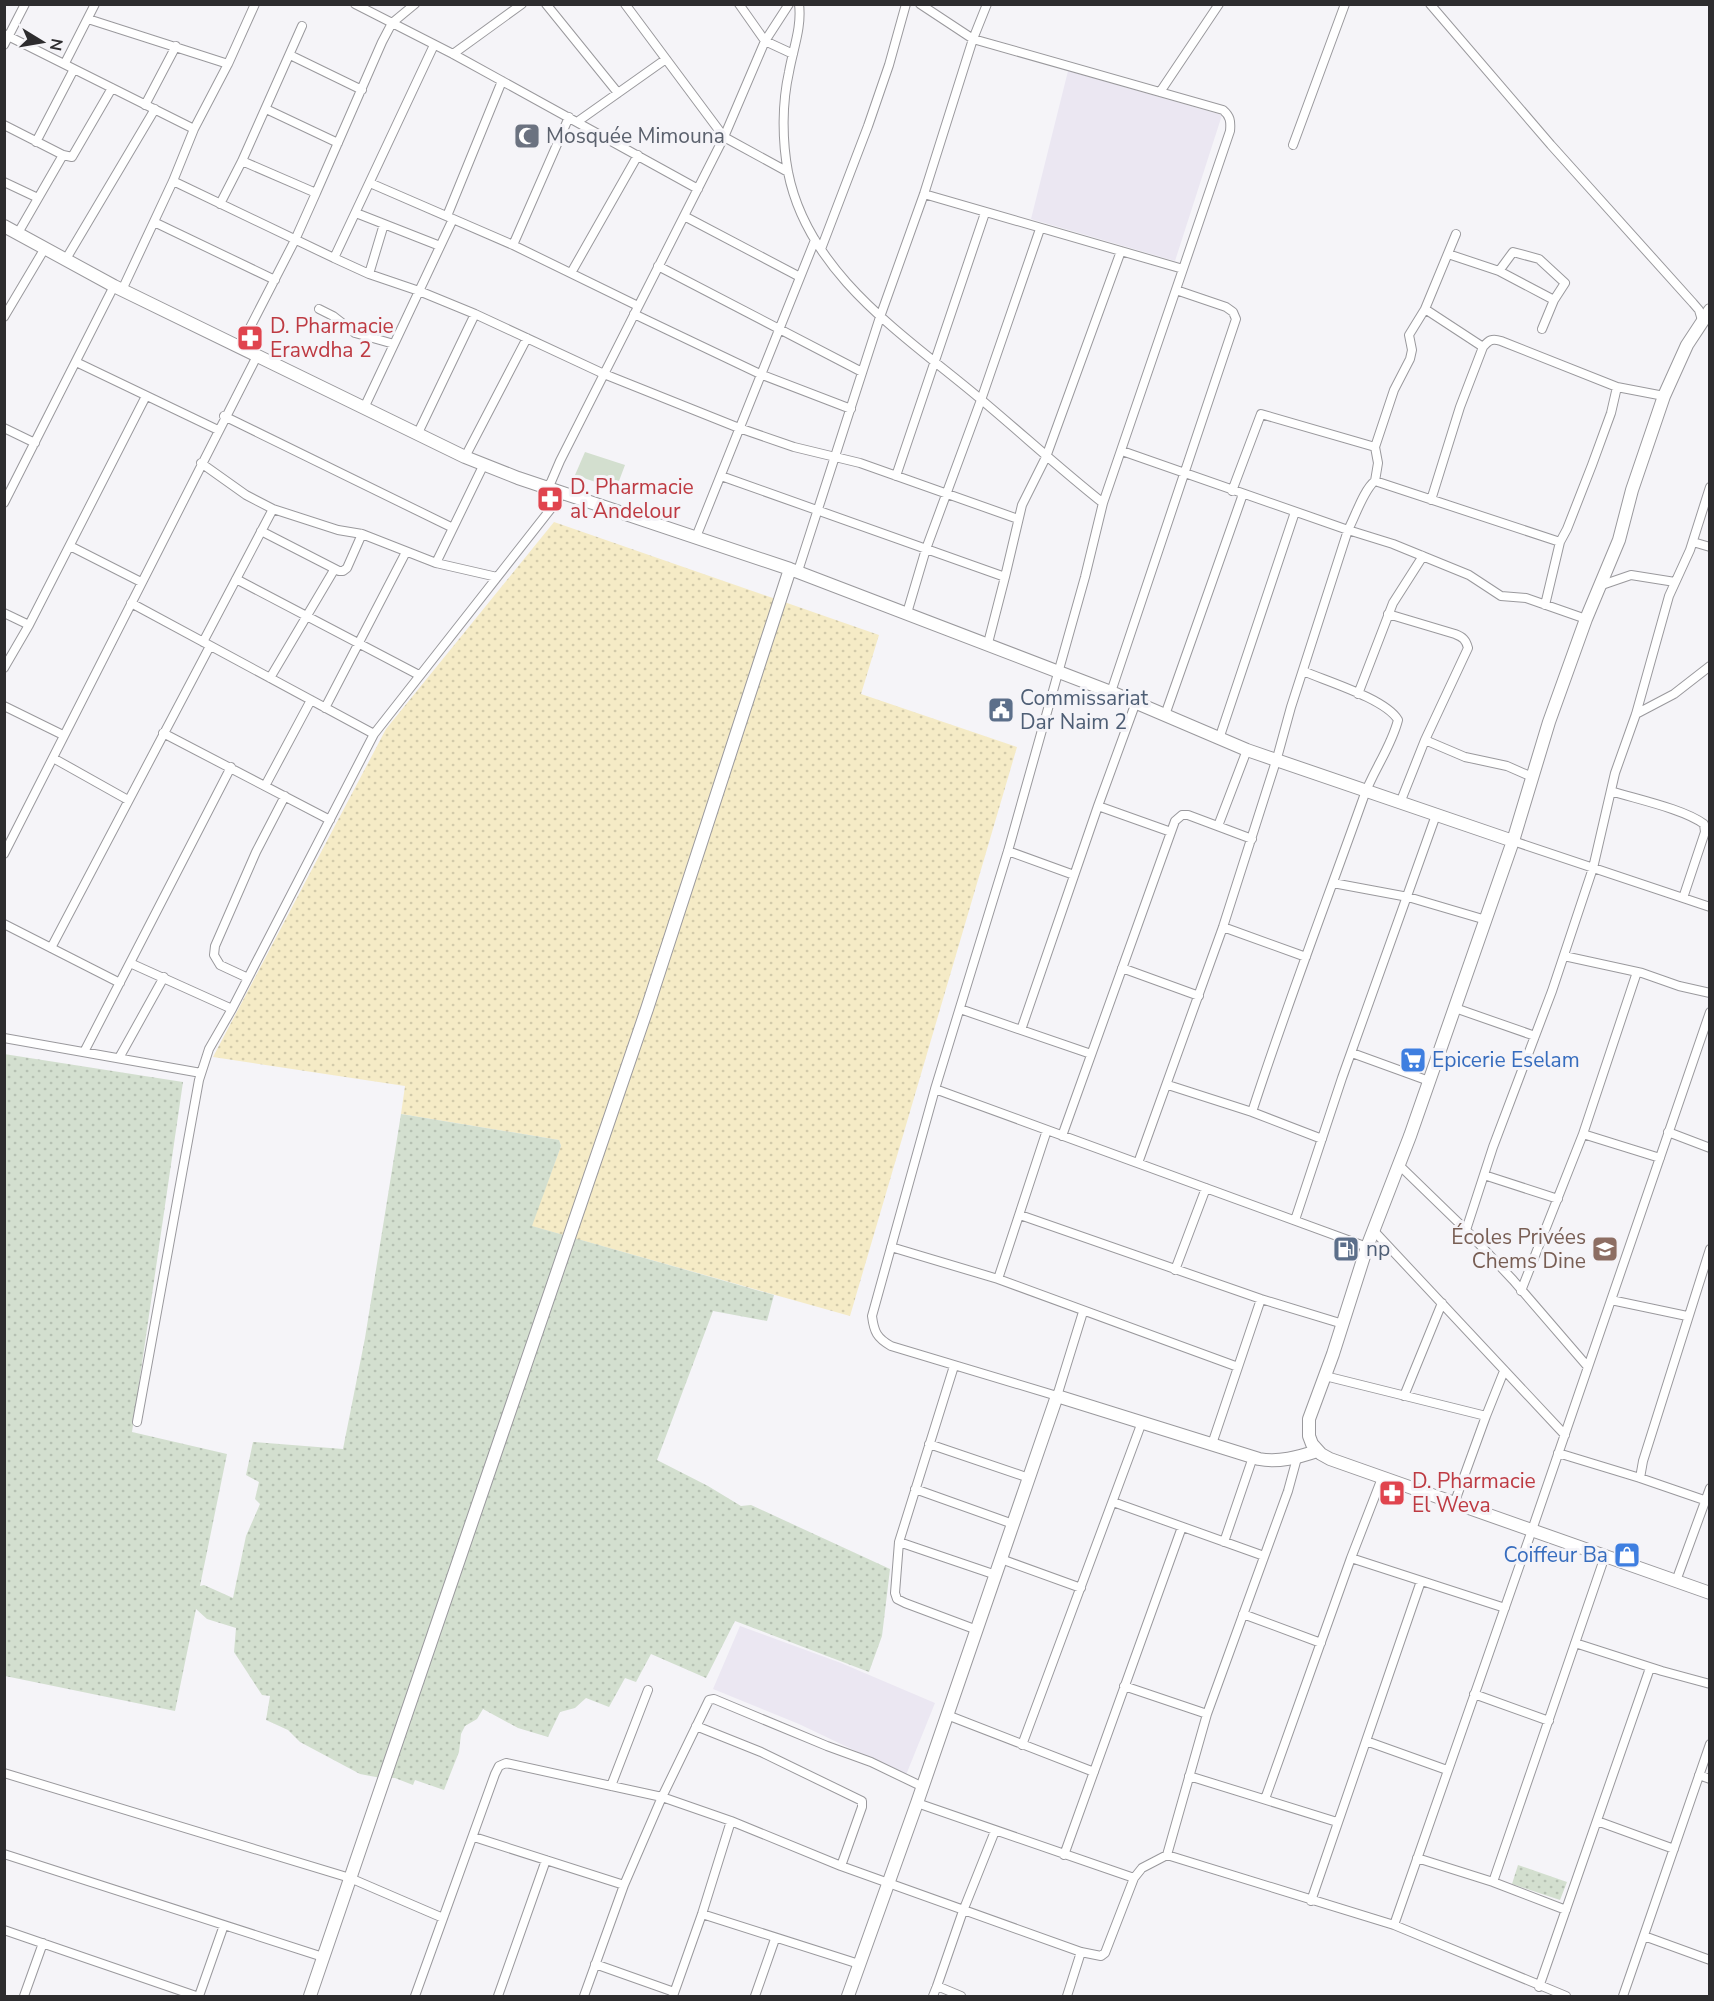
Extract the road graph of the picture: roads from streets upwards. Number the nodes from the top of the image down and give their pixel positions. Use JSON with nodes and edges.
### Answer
{"nodes":[{"id":1,"x":25,"y":4,"type":"edge"},
{"id":2,"x":95,"y":4,"type":"edge"},
{"id":3,"x":244,"y":4,"type":"edge"},
{"id":4,"x":355,"y":4,"type":"edge"},
{"id":5,"x":415,"y":4,"type":"edge"},
{"id":6,"x":522,"y":4,"type":"edge"},
{"id":7,"x":546,"y":4,"type":"edge"},
{"id":8,"x":625,"y":4,"type":"edge"},
{"id":9,"x":739,"y":4,"type":"edge"},
{"id":10,"x":789,"y":4,"type":"edge"},
{"id":11,"x":799,"y":4,"type":"edge"},
{"id":12,"x":906,"y":4,"type":"edge"},
{"id":13,"x":920,"y":4,"type":"edge"},
{"id":14,"x":987,"y":4,"type":"edge"},
{"id":15,"x":1219,"y":4,"type":"edge"},
{"id":16,"x":1345,"y":4,"type":"edge"},
{"id":17,"x":1430,"y":4,"type":"edge"},
{"id":18,"x":254,"y":7,"type":"edge"},
{"id":19,"x":88,"y":19,"type":"junction"},
{"id":20,"x":392,"y":23,"type":"junction"},
{"id":21,"x":302,"y":26,"type":"dead end"},
{"id":22,"x":7,"y":35,"type":"edge"},
{"id":23,"x":973,"y":39,"type":"junction"},
{"id":24,"x":765,"y":41,"type":"junction"},
{"id":25,"x":4,"y":45,"type":"edge"},
{"id":26,"x":434,"y":45,"type":"junction"},
{"id":27,"x":176,"y":46,"type":"junction"},
{"id":28,"x":453,"y":54,"type":"junction"},
{"id":29,"x":793,"y":54,"type":"junction"},
{"id":30,"x":290,"y":55,"type":"junction"},
{"id":31,"x":666,"y":59,"type":"junction"},
{"id":32,"x":65,"y":63,"type":"junction"},
{"id":33,"x":228,"y":64,"type":"junction"},
{"id":34,"x":74,"y":69,"type":"junction"},
{"id":35,"x":501,"y":81,"type":"junction"},
{"id":36,"x":112,"y":88,"type":"junction"},
{"id":37,"x":362,"y":90,"type":"junction"},
{"id":38,"x":1160,"y":92,"type":"junction"},
{"id":39,"x":618,"y":93,"type":"junction"},
{"id":40,"x":145,"y":105,"type":"junction"},
{"id":41,"x":155,"y":109,"type":"junction"},
{"id":42,"x":266,"y":109,"type":"junction"},
{"id":43,"x":569,"y":117,"type":"junction"},
{"id":44,"x":577,"y":122,"type":"junction"},
{"id":45,"x":4,"y":125,"type":"edge"},
{"id":46,"x":194,"y":129,"type":"junction"},
{"id":47,"x":724,"y":137,"type":"junction"},
{"id":48,"x":36,"y":142,"type":"junction"},
{"id":49,"x":338,"y":143,"type":"junction"},
{"id":50,"x":1293,"y":145,"type":"dead end"},
{"id":51,"x":63,"y":155,"type":"junction"},
{"id":52,"x":638,"y":155,"type":"junction"},
{"id":53,"x":242,"y":160,"type":"junction"},
{"id":54,"x":788,"y":172,"type":"junction"},
{"id":55,"x":173,"y":181,"type":"junction"},
{"id":56,"x":4,"y":182,"type":"edge"},
{"id":57,"x":370,"y":183,"type":"junction"},
{"id":58,"x":698,"y":189,"type":"junction"},
{"id":59,"x":316,"y":193,"type":"junction"},
{"id":60,"x":924,"y":194,"type":"junction"},
{"id":61,"x":38,"y":198,"type":"junction"},
{"id":62,"x":220,"y":204,"type":"junction"},
{"id":63,"x":356,"y":213,"type":"junction"},
{"id":64,"x":985,"y":213,"type":"junction"},
{"id":65,"x":684,"y":216,"type":"junction"},
{"id":66,"x":450,"y":217,"type":"junction"},
{"id":67,"x":154,"y":222,"type":"junction"},
{"id":68,"x":384,"y":224,"type":"junction"},
{"id":69,"x":4,"y":226,"type":"edge"},
{"id":70,"x":1040,"y":229,"type":"junction"},
{"id":71,"x":18,"y":233,"type":"junction"},
{"id":72,"x":1456,"y":234,"type":"dead end"},
{"id":73,"x":295,"y":240,"type":"junction"},
{"id":74,"x":815,"y":240,"type":"junction"},
{"id":75,"x":513,"y":244,"type":"junction"},
{"id":76,"x":440,"y":246,"type":"junction"},
{"id":77,"x":45,"y":248,"type":"junction"},
{"id":78,"x":821,"y":249,"type":"junction"},
{"id":79,"x":1121,"y":251,"type":"junction"},
{"id":80,"x":1448,"y":254,"type":"junction"},
{"id":81,"x":333,"y":258,"type":"junction"},
{"id":82,"x":66,"y":260,"type":"junction"},
{"id":83,"x":658,"y":266,"type":"junction"},
{"id":84,"x":1183,"y":269,"type":"junction"},
{"id":85,"x":1499,"y":271,"type":"junction"},
{"id":86,"x":571,"y":273,"type":"junction"},
{"id":87,"x":369,"y":274,"type":"junction"},
{"id":88,"x":800,"y":277,"type":"junction"},
{"id":89,"x":275,"y":280,"type":"junction"},
{"id":90,"x":118,"y":288,"type":"junction"},
{"id":91,"x":1176,"y":290,"type":"junction"},
{"id":92,"x":419,"y":291,"type":"junction"},
{"id":93,"x":1554,"y":300,"type":"junction"},
{"id":94,"x":320,"y":309,"type":"dead end"},
{"id":95,"x":1425,"y":309,"type":"junction"},
{"id":96,"x":636,"y":310,"type":"junction"},
{"id":97,"x":475,"y":314,"type":"junction"},
{"id":98,"x":1706,"y":315,"type":"edge"},
{"id":99,"x":4,"y":317,"type":"edge"},
{"id":100,"x":880,"y":317,"type":"junction"},
{"id":101,"x":779,"y":329,"type":"junction"},
{"id":102,"x":1542,"y":329,"type":"dead end"},
{"id":103,"x":526,"y":338,"type":"junction"},
{"id":104,"x":394,"y":344,"type":"junction"},
{"id":105,"x":240,"y":347,"type":"junction"},
{"id":106,"x":1483,"y":347,"type":"junction"},
{"id":107,"x":257,"y":356,"type":"junction"},
{"id":108,"x":935,"y":361,"type":"junction"},
{"id":109,"x":76,"y":362,"type":"junction"},
{"id":110,"x":862,"y":372,"type":"junction"},
{"id":111,"x":604,"y":374,"type":"junction"},
{"id":112,"x":760,"y":374,"type":"junction"},
{"id":113,"x":1617,"y":387,"type":"junction"},
{"id":114,"x":146,"y":396,"type":"junction"},
{"id":115,"x":1664,"y":396,"type":"junction"},
{"id":116,"x":981,"y":400,"type":"junction"},
{"id":117,"x":364,"y":408,"type":"junction"},
{"id":118,"x":851,"y":409,"type":"junction"},
{"id":119,"x":225,"y":416,"type":"junction"},
{"id":120,"x":4,"y":428,"type":"edge"},
{"id":121,"x":738,"y":428,"type":"junction"},
{"id":122,"x":218,"y":430,"type":"junction"},
{"id":123,"x":417,"y":435,"type":"junction"},
{"id":124,"x":34,"y":443,"type":"junction"},
{"id":125,"x":1375,"y":447,"type":"junction"},
{"id":126,"x":1122,"y":452,"type":"junction"},
{"id":127,"x":465,"y":457,"type":"junction"},
{"id":128,"x":1046,"y":457,"type":"junction"},
{"id":129,"x":835,"y":458,"type":"junction"},
{"id":130,"x":201,"y":463,"type":"junction"},
{"id":131,"x":484,"y":464,"type":"junction"},
{"id":132,"x":1184,"y":474,"type":"junction"},
{"id":133,"x":721,"y":476,"type":"junction"},
{"id":134,"x":896,"y":476,"type":"junction"},
{"id":135,"x":1375,"y":481,"type":"junction"},
{"id":136,"x":547,"y":487,"type":"junction"},
{"id":137,"x":1710,"y":487,"type":"edge"},
{"id":138,"x":1232,"y":490,"type":"junction"},
{"id":139,"x":564,"y":492,"type":"junction"},
{"id":140,"x":947,"y":494,"type":"junction"},
{"id":141,"x":1243,"y":494,"type":"junction"},
{"id":142,"x":1431,"y":500,"type":"junction"},
{"id":143,"x":4,"y":503,"type":"edge"},
{"id":144,"x":1103,"y":503,"type":"junction"},
{"id":145,"x":273,"y":509,"type":"junction"},
{"id":146,"x":818,"y":511,"type":"junction"},
{"id":147,"x":1295,"y":512,"type":"junction"},
{"id":148,"x":1018,"y":519,"type":"junction"},
{"id":149,"x":453,"y":528,"type":"junction"},
{"id":150,"x":1348,"y":530,"type":"junction"},
{"id":151,"x":261,"y":531,"type":"junction"},
{"id":152,"x":362,"y":534,"type":"junction"},
{"id":153,"x":696,"y":537,"type":"junction"},
{"id":154,"x":1560,"y":542,"type":"junction"},
{"id":155,"x":1693,"y":542,"type":"junction"},
{"id":156,"x":70,"y":546,"type":"junction"},
{"id":157,"x":1710,"y":547,"type":"edge"},
{"id":158,"x":926,"y":549,"type":"junction"},
{"id":159,"x":406,"y":552,"type":"junction"},
{"id":160,"x":1423,"y":556,"type":"junction"},
{"id":161,"x":436,"y":563,"type":"junction"},
{"id":162,"x":334,"y":570,"type":"junction"},
{"id":163,"x":794,"y":570,"type":"junction"},
{"id":164,"x":1005,"y":577,"type":"junction"},
{"id":165,"x":497,"y":578,"type":"junction"},
{"id":166,"x":236,"y":579,"type":"junction"},
{"id":167,"x":141,"y":582,"type":"junction"},
{"id":168,"x":1676,"y":582,"type":"junction"},
{"id":169,"x":1599,"y":586,"type":"junction"},
{"id":170,"x":131,"y":603,"type":"junction"},
{"id":171,"x":1545,"y":605,"type":"junction"},
{"id":172,"x":907,"y":613,"type":"junction"},
{"id":173,"x":4,"y":614,"type":"edge"},
{"id":174,"x":1388,"y":614,"type":"junction"},
{"id":175,"x":306,"y":616,"type":"junction"},
{"id":176,"x":1586,"y":619,"type":"junction"},
{"id":177,"x":29,"y":625,"type":"junction"},
{"id":178,"x":358,"y":643,"type":"junction"},
{"id":179,"x":207,"y":644,"type":"junction"},
{"id":180,"x":988,"y":644,"type":"junction"},
{"id":181,"x":1710,"y":666,"type":"edge"},
{"id":182,"x":4,"y":668,"type":"edge"},
{"id":183,"x":1303,"y":671,"type":"junction"},
{"id":184,"x":1058,"y":673,"type":"junction"},
{"id":185,"x":419,"y":675,"type":"junction"},
{"id":186,"x":270,"y":678,"type":"junction"},
{"id":187,"x":1111,"y":692,"type":"junction"},
{"id":188,"x":1358,"y":693,"type":"junction"},
{"id":189,"x":311,"y":700,"type":"junction"},
{"id":190,"x":1136,"y":702,"type":"junction"},
{"id":191,"x":4,"y":706,"type":"edge"},
{"id":192,"x":325,"y":708,"type":"junction"},
{"id":193,"x":1636,"y":714,"type":"junction"},
{"id":194,"x":1165,"y":715,"type":"junction"},
{"id":195,"x":163,"y":733,"type":"junction"},
{"id":196,"x":374,"y":734,"type":"junction"},
{"id":197,"x":63,"y":735,"type":"junction"},
{"id":198,"x":1219,"y":739,"type":"junction"},
{"id":199,"x":1425,"y":740,"type":"junction"},
{"id":200,"x":1247,"y":750,"type":"junction"},
{"id":201,"x":53,"y":758,"type":"junction"},
{"id":202,"x":1276,"y":758,"type":"junction"},
{"id":203,"x":231,"y":767,"type":"junction"},
{"id":204,"x":1532,"y":777,"type":"junction"},
{"id":205,"x":265,"y":786,"type":"junction"},
{"id":206,"x":1365,"y":790,"type":"junction"},
{"id":207,"x":1611,"y":791,"type":"junction"},
{"id":208,"x":285,"y":796,"type":"junction"},
{"id":209,"x":128,"y":800,"type":"junction"},
{"id":210,"x":1400,"y":803,"type":"junction"},
{"id":211,"x":1098,"y":806,"type":"junction"},
{"id":212,"x":1436,"y":815,"type":"junction"},
{"id":213,"x":330,"y":820,"type":"junction"},
{"id":214,"x":1218,"y":826,"type":"junction"},
{"id":215,"x":1171,"y":832,"type":"junction"},
{"id":216,"x":1252,"y":839,"type":"junction"},
{"id":217,"x":1513,"y":841,"type":"junction"},
{"id":218,"x":1008,"y":851,"type":"junction"},
{"id":219,"x":4,"y":854,"type":"edge"},
{"id":220,"x":1593,"y":868,"type":"junction"},
{"id":221,"x":1074,"y":875,"type":"junction"},
{"id":222,"x":1333,"y":883,"type":"junction"},
{"id":223,"x":1407,"y":897,"type":"junction"},
{"id":224,"x":1683,"y":898,"type":"junction"},
{"id":225,"x":1710,"y":907,"type":"edge"},
{"id":226,"x":1486,"y":920,"type":"junction"},
{"id":227,"x":4,"y":924,"type":"edge"},
{"id":228,"x":1223,"y":927,"type":"junction"},
{"id":229,"x":51,"y":948,"type":"junction"},
{"id":230,"x":1564,"y":956,"type":"junction"},
{"id":231,"x":1306,"y":957,"type":"junction"},
{"id":232,"x":130,"y":963,"type":"junction"},
{"id":233,"x":1122,"y":968,"type":"junction"},
{"id":234,"x":1637,"y":972,"type":"junction"},
{"id":235,"x":164,"y":977,"type":"junction"},
{"id":236,"x":248,"y":978,"type":"junction"},
{"id":237,"x":120,"y":983,"type":"junction"},
{"id":238,"x":1710,"y":993,"type":"edge"},
{"id":239,"x":1199,"y":996,"type":"junction"},
{"id":240,"x":960,"y":1008,"type":"junction"},
{"id":241,"x":1455,"y":1008,"type":"junction"},
{"id":242,"x":232,"y":1009,"type":"junction"},
{"id":243,"x":1710,"y":1012,"type":"edge"},
{"id":244,"x":1021,"y":1030,"type":"junction"},
{"id":245,"x":1535,"y":1036,"type":"junction"},
{"id":246,"x":4,"y":1038,"type":"edge"},
{"id":247,"x":84,"y":1052,"type":"junction"},
{"id":248,"x":1352,"y":1053,"type":"junction"},
{"id":249,"x":1091,"y":1054,"type":"junction"},
{"id":250,"x":119,"y":1058,"type":"junction"},
{"id":251,"x":201,"y":1072,"type":"junction"},
{"id":252,"x":1429,"y":1081,"type":"junction"},
{"id":253,"x":1168,"y":1085,"type":"junction"},
{"id":254,"x":935,"y":1089,"type":"junction"},
{"id":255,"x":1252,"y":1112,"type":"junction"},
{"id":256,"x":1047,"y":1130,"type":"junction"},
{"id":257,"x":1668,"y":1132,"type":"junction"},
{"id":258,"x":1583,"y":1134,"type":"junction"},
{"id":259,"x":1062,"y":1136,"type":"junction"},
{"id":260,"x":1322,"y":1138,"type":"junction"},
{"id":261,"x":1710,"y":1148,"type":"edge"},
{"id":262,"x":1660,"y":1158,"type":"junction"},
{"id":263,"x":1138,"y":1163,"type":"junction"},
{"id":264,"x":1399,"y":1165,"type":"junction"},
{"id":265,"x":1484,"y":1176,"type":"junction"},
{"id":266,"x":1206,"y":1188,"type":"junction"},
{"id":267,"x":1558,"y":1199,"type":"junction"},
{"id":268,"x":1020,"y":1215,"type":"junction"},
{"id":269,"x":1295,"y":1221,"type":"junction"},
{"id":270,"x":1466,"y":1230,"type":"junction"},
{"id":271,"x":1374,"y":1231,"type":"junction"},
{"id":272,"x":891,"y":1247,"type":"junction"},
{"id":273,"x":1367,"y":1247,"type":"junction"},
{"id":274,"x":1710,"y":1249,"type":"edge"},
{"id":275,"x":1175,"y":1270,"type":"junction"},
{"id":276,"x":998,"y":1279,"type":"junction"},
{"id":277,"x":1521,"y":1291,"type":"junction"},
{"id":278,"x":1261,"y":1299,"type":"junction"},
{"id":279,"x":1611,"y":1300,"type":"junction"},
{"id":280,"x":1442,"y":1303,"type":"junction"},
{"id":281,"x":1083,"y":1312,"type":"junction"},
{"id":282,"x":1687,"y":1316,"type":"junction"},
{"id":283,"x":1343,"y":1324,"type":"junction"},
{"id":284,"x":954,"y":1366,"type":"junction"},
{"id":285,"x":1238,"y":1366,"type":"junction"},
{"id":286,"x":1588,"y":1367,"type":"junction"},
{"id":287,"x":1504,"y":1371,"type":"junction"},
{"id":288,"x":1325,"y":1376,"type":"junction"},
{"id":289,"x":1057,"y":1396,"type":"junction"},
{"id":290,"x":1404,"y":1396,"type":"junction"},
{"id":291,"x":1486,"y":1416,"type":"junction"},
{"id":292,"x":137,"y":1422,"type":"dead end"},
{"id":293,"x":1142,"y":1422,"type":"junction"},
{"id":294,"x":1565,"y":1435,"type":"junction"},
{"id":295,"x":929,"y":1444,"type":"junction"},
{"id":296,"x":1212,"y":1444,"type":"junction"},
{"id":297,"x":1317,"y":1450,"type":"junction"},
{"id":298,"x":1558,"y":1453,"type":"junction"},
{"id":299,"x":1253,"y":1457,"type":"junction"},
{"id":300,"x":1296,"y":1458,"type":"junction"},
{"id":301,"x":1029,"y":1478,"type":"junction"},
{"id":302,"x":1382,"y":1478,"type":"junction"},
{"id":303,"x":1640,"y":1478,"type":"junction"},
{"id":304,"x":1710,"y":1488,"type":"edge"},
{"id":305,"x":915,"y":1489,"type":"junction"},
{"id":306,"x":1704,"y":1500,"type":"junction"},
{"id":307,"x":1113,"y":1502,"type":"junction"},
{"id":308,"x":1454,"y":1504,"type":"junction"},
{"id":309,"x":1013,"y":1524,"type":"junction"},
{"id":310,"x":1182,"y":1527,"type":"junction"},
{"id":311,"x":1532,"y":1530,"type":"junction"},
{"id":312,"x":899,"y":1542,"type":"junction"},
{"id":313,"x":1224,"y":1542,"type":"junction"},
{"id":314,"x":1264,"y":1556,"type":"junction"},
{"id":315,"x":1605,"y":1556,"type":"junction"},
{"id":316,"x":1351,"y":1558,"type":"junction"},
{"id":317,"x":1001,"y":1559,"type":"junction"},
{"id":318,"x":996,"y":1575,"type":"junction"},
{"id":319,"x":1421,"y":1581,"type":"junction"},
{"id":320,"x":1676,"y":1581,"type":"junction"},
{"id":321,"x":1081,"y":1588,"type":"junction"},
{"id":322,"x":1710,"y":1593,"type":"edge"},
{"id":323,"x":1504,"y":1608,"type":"junction"},
{"id":324,"x":1244,"y":1614,"type":"junction"},
{"id":325,"x":977,"y":1629,"type":"junction"},
{"id":326,"x":1321,"y":1643,"type":"junction"},
{"id":327,"x":1575,"y":1643,"type":"junction"},
{"id":328,"x":1650,"y":1668,"type":"junction"},
{"id":329,"x":1710,"y":1684,"type":"edge"},
{"id":330,"x":1124,"y":1686,"type":"junction"},
{"id":331,"x":648,"y":1690,"type":"dead end"},
{"id":332,"x":1474,"y":1694,"type":"junction"},
{"id":333,"x":1207,"y":1714,"type":"junction"},
{"id":334,"x":947,"y":1715,"type":"junction"},
{"id":335,"x":1548,"y":1721,"type":"junction"},
{"id":336,"x":696,"y":1726,"type":"junction"},
{"id":337,"x":1365,"y":1741,"type":"junction"},
{"id":338,"x":1710,"y":1744,"type":"edge"},
{"id":339,"x":1022,"y":1745,"type":"junction"},
{"id":340,"x":1447,"y":1770,"type":"junction"},
{"id":341,"x":1094,"y":1772,"type":"junction"},
{"id":342,"x":4,"y":1773,"type":"edge"},
{"id":343,"x":1699,"y":1775,"type":"junction"},
{"id":344,"x":1189,"y":1776,"type":"junction"},
{"id":345,"x":1710,"y":1779,"type":"edge"},
{"id":346,"x":611,"y":1786,"type":"junction"},
{"id":347,"x":923,"y":1787,"type":"junction"},
{"id":348,"x":662,"y":1797,"type":"junction"},
{"id":349,"x":1265,"y":1799,"type":"junction"},
{"id":350,"x":918,"y":1803,"type":"junction"},
{"id":351,"x":731,"y":1821,"type":"junction"},
{"id":352,"x":1597,"y":1821,"type":"junction"},
{"id":353,"x":1337,"y":1822,"type":"junction"},
{"id":354,"x":995,"y":1831,"type":"junction"},
{"id":355,"x":474,"y":1837,"type":"junction"},
{"id":356,"x":1674,"y":1849,"type":"junction"},
{"id":357,"x":4,"y":1854,"type":"edge"},
{"id":358,"x":1064,"y":1855,"type":"junction"},
{"id":359,"x":1167,"y":1855,"type":"junction"},
{"id":360,"x":1416,"y":1858,"type":"junction"},
{"id":361,"x":546,"y":1860,"type":"junction"},
{"id":362,"x":841,"y":1866,"type":"junction"},
{"id":363,"x":350,"y":1878,"type":"junction"},
{"id":364,"x":1134,"y":1878,"type":"junction"},
{"id":365,"x":1493,"y":1882,"type":"junction"},
{"id":366,"x":888,"y":1883,"type":"junction"},
{"id":367,"x":624,"y":1885,"type":"junction"},
{"id":368,"x":1311,"y":1901,"type":"junction"},
{"id":369,"x":1566,"y":1910,"type":"junction"},
{"id":370,"x":963,"y":1911,"type":"junction"},
{"id":371,"x":702,"y":1914,"type":"junction"},
{"id":372,"x":443,"y":1917,"type":"junction"},
{"id":373,"x":224,"y":1925,"type":"junction"},
{"id":374,"x":1394,"y":1925,"type":"junction"},
{"id":375,"x":4,"y":1930,"type":"edge"},
{"id":376,"x":1644,"y":1936,"type":"junction"},
{"id":377,"x":775,"y":1939,"type":"junction"},
{"id":378,"x":44,"y":1943,"type":"junction"},
{"id":379,"x":1081,"y":1952,"type":"junction"},
{"id":380,"x":323,"y":1957,"type":"junction"},
{"id":381,"x":1710,"y":1960,"type":"edge"},
{"id":382,"x":595,"y":1964,"type":"junction"},
{"id":383,"x":859,"y":1964,"type":"junction"},
{"id":384,"x":937,"y":1986,"type":"junction"},
{"id":385,"x":1539,"y":1987,"type":"junction"},
{"id":386,"x":674,"y":1994,"type":"edge"},
{"id":387,"x":24,"y":1996,"type":"edge"},
{"id":388,"x":198,"y":1996,"type":"edge"},
{"id":389,"x":310,"y":1996,"type":"edge"},
{"id":390,"x":415,"y":1996,"type":"edge"},
{"id":391,"x":498,"y":1996,"type":"edge"},
{"id":392,"x":584,"y":1996,"type":"edge"},
{"id":393,"x":755,"y":1996,"type":"edge"},
{"id":394,"x":848,"y":1996,"type":"edge"},
{"id":395,"x":933,"y":1996,"type":"edge"},
{"id":396,"x":962,"y":1996,"type":"edge"},
{"id":397,"x":1067,"y":1996,"type":"edge"},
{"id":398,"x":1566,"y":1996,"type":"edge"},
{"id":399,"x":1623,"y":1996,"type":"edge"}],
"edges":[{"from":1,"to":22,"type":"street"},
{"from":2,"to":19,"type":"street"},
{"from":3,"to":18,"type":"street"},
{"from":4,"to":20,"type":"street"},
{"from":5,"to":20,"type":"street"},
{"from":6,"to":28,"type":"street"},
{"from":7,"to":39,"type":"street"},
{"from":8,"to":31,"type":"street"},
{"from":9,"to":24,"type":"street"},
{"from":10,"to":24,"type":"street"},
{"from":11,"to":29,"type":"street"},
{"from":12,"to":78,"type":"street"},
{"from":13,"to":23,"type":"street"},
{"from":14,"to":23,"type":"street"},
{"from":15,"to":38,"type":"street"},
{"from":16,"to":50,"type":"street"},
{"from":17,"to":98,"type":"street"},
{"from":18,"to":33,"type":"street"},
{"from":19,"to":27,"type":"street"},
{"from":19,"to":32,"type":"street"},
{"from":20,"to":26,"type":"street"},
{"from":20,"to":37,"type":"street"},
{"from":21,"to":30,"type":"street"},
{"from":22,"to":25,"type":"street"},
{"from":22,"to":32,"type":"street"},
{"from":23,"to":38,"type":"street"},
{"from":23,"to":60,"type":"street"},
{"from":24,"to":29,"type":"street"},
{"from":24,"to":47,"type":"street"},
{"from":26,"to":28,"type":"street"},
{"from":26,"to":57,"type":"street"},
{"from":27,"to":33,"type":"street"},
{"from":27,"to":40,"type":"street"},
{"from":28,"to":35,"type":"street"},
{"from":29,"to":54,"type":"street"},
{"from":30,"to":37,"type":"street"},
{"from":30,"to":42,"type":"street"},
{"from":31,"to":39,"type":"street"},
{"from":31,"to":47,"type":"street"},
{"from":32,"to":34,"type":"street"},
{"from":33,"to":46,"type":"street"},
{"from":34,"to":36,"type":"street"},
{"from":34,"to":48,"type":"street"},
{"from":35,"to":43,"type":"street"},
{"from":35,"to":66,"type":"street"},
{"from":36,"to":40,"type":"street"},
{"from":36,"to":51,"type":"street"},
{"from":37,"to":49,"type":"street"},
{"from":38,"to":84,"type":"street"},
{"from":39,"to":44,"type":"street"},
{"from":40,"to":41,"type":"street"},
{"from":41,"to":46,"type":"street"},
{"from":41,"to":82,"type":"street"},
{"from":42,"to":49,"type":"street"},
{"from":42,"to":53,"type":"street"},
{"from":43,"to":44,"type":"street"},
{"from":43,"to":75,"type":"street"},
{"from":44,"to":52,"type":"street"},
{"from":45,"to":48,"type":"street"},
{"from":46,"to":55,"type":"street"},
{"from":47,"to":54,"type":"street"},
{"from":47,"to":58,"type":"street"},
{"from":48,"to":51,"type":"street"},
{"from":49,"to":59,"type":"street"},
{"from":51,"to":61,"type":"street"},
{"from":52,"to":58,"type":"street"},
{"from":52,"to":86,"type":"street"},
{"from":53,"to":59,"type":"street"},
{"from":53,"to":62,"type":"street"},
{"from":54,"to":74,"type":"street"},
{"from":55,"to":62,"type":"street"},
{"from":55,"to":67,"type":"street"},
{"from":56,"to":61,"type":"street"},
{"from":57,"to":63,"type":"street"},
{"from":57,"to":66,"type":"street"},
{"from":58,"to":65,"type":"street"},
{"from":59,"to":73,"type":"street"},
{"from":60,"to":64,"type":"street"},
{"from":60,"to":100,"type":"street"},
{"from":61,"to":71,"type":"street"},
{"from":62,"to":73,"type":"street"},
{"from":63,"to":68,"type":"street"},
{"from":63,"to":81,"type":"street"},
{"from":64,"to":70,"type":"street"},
{"from":64,"to":108,"type":"street"},
{"from":65,"to":83,"type":"street"},
{"from":65,"to":88,"type":"street"},
{"from":66,"to":75,"type":"street"},
{"from":66,"to":76,"type":"street"},
{"from":67,"to":89,"type":"street"},
{"from":67,"to":90,"type":"street"},
{"from":68,"to":76,"type":"street"},
{"from":68,"to":87,"type":"street"},
{"from":69,"to":71,"type":"street"},
{"from":70,"to":79,"type":"street"},
{"from":70,"to":116,"type":"street"},
{"from":71,"to":77,"type":"street"},
{"from":72,"to":80,"type":"street"},
{"from":73,"to":81,"type":"street"},
{"from":73,"to":89,"type":"street"},
{"from":74,"to":78,"type":"street"},
{"from":74,"to":88,"type":"street"},
{"from":75,"to":86,"type":"street"},
{"from":76,"to":92,"type":"street"},
{"from":77,"to":82,"type":"street"},
{"from":77,"to":99,"type":"street"},
{"from":78,"to":100,"type":"street"},
{"from":79,"to":84,"type":"street"},
{"from":79,"to":128,"type":"street"},
{"from":80,"to":85,"type":"street"},
{"from":80,"to":95,"type":"street"},
{"from":81,"to":87,"type":"street"},
{"from":82,"to":90,"type":"street"},
{"from":83,"to":96,"type":"street"},
{"from":83,"to":101,"type":"street"},
{"from":84,"to":91,"type":"street"},
{"from":85,"to":93,"type":"street"},
{"from":85,"to":93,"type":"street"},
{"from":86,"to":96,"type":"street"},
{"from":87,"to":92,"type":"street"},
{"from":88,"to":101,"type":"street"},
{"from":89,"to":105,"type":"street"},
{"from":90,"to":105,"type":"street"},
{"from":90,"to":109,"type":"street"},
{"from":91,"to":126,"type":"street"},
{"from":91,"to":132,"type":"street"},
{"from":92,"to":97,"type":"street"},
{"from":92,"to":104,"type":"street"},
{"from":93,"to":102,"type":"street"},
{"from":94,"to":104,"type":"street"},
{"from":95,"to":106,"type":"street"},
{"from":95,"to":125,"type":"street"},
{"from":96,"to":111,"type":"street"},
{"from":96,"to":112,"type":"street"},
{"from":97,"to":103,"type":"street"},
{"from":97,"to":123,"type":"street"},
{"from":98,"to":115,"type":"street"},
{"from":100,"to":108,"type":"street"},
{"from":100,"to":110,"type":"street"},
{"from":101,"to":110,"type":"street"},
{"from":101,"to":112,"type":"street"},
{"from":103,"to":111,"type":"street"},
{"from":103,"to":127,"type":"street"},
{"from":104,"to":117,"type":"street"},
{"from":105,"to":107,"type":"street"},
{"from":106,"to":113,"type":"street"},
{"from":106,"to":142,"type":"street"},
{"from":107,"to":117,"type":"street"},
{"from":107,"to":119,"type":"street"},
{"from":108,"to":116,"type":"street"},
{"from":108,"to":134,"type":"street"},
{"from":109,"to":114,"type":"street"},
{"from":109,"to":124,"type":"street"},
{"from":110,"to":118,"type":"street"},
{"from":111,"to":121,"type":"street"},
{"from":111,"to":136,"type":"street"},
{"from":112,"to":118,"type":"street"},
{"from":112,"to":121,"type":"street"},
{"from":113,"to":115,"type":"street"},
{"from":113,"to":154,"type":"street"},
{"from":114,"to":122,"type":"street"},
{"from":114,"to":156,"type":"street"},
{"from":115,"to":169,"type":"street"},
{"from":116,"to":128,"type":"street"},
{"from":116,"to":140,"type":"street"},
{"from":117,"to":123,"type":"street"},
{"from":118,"to":129,"type":"street"},
{"from":119,"to":122,"type":"street"},
{"from":119,"to":149,"type":"street"},
{"from":120,"to":124,"type":"street"},
{"from":121,"to":129,"type":"street"},
{"from":121,"to":133,"type":"street"},
{"from":122,"to":130,"type":"street"},
{"from":123,"to":127,"type":"street"},
{"from":124,"to":143,"type":"street"},
{"from":125,"to":135,"type":"street"},
{"from":125,"to":138,"type":"street"},
{"from":126,"to":132,"type":"street"},
{"from":126,"to":144,"type":"street"},
{"from":127,"to":131,"type":"street"},
{"from":128,"to":144,"type":"street"},
{"from":128,"to":148,"type":"street"},
{"from":129,"to":134,"type":"street"},
{"from":129,"to":146,"type":"street"},
{"from":130,"to":145,"type":"street"},
{"from":130,"to":167,"type":"street"},
{"from":131,"to":136,"type":"street"},
{"from":131,"to":149,"type":"street"},
{"from":132,"to":138,"type":"street"},
{"from":132,"to":187,"type":"street"},
{"from":133,"to":146,"type":"street"},
{"from":133,"to":153,"type":"street"},
{"from":134,"to":140,"type":"street"},
{"from":135,"to":142,"type":"street"},
{"from":135,"to":150,"type":"street"},
{"from":136,"to":139,"type":"street"},
{"from":137,"to":155,"type":"street"},
{"from":138,"to":141,"type":"street"},
{"from":139,"to":153,"type":"street"},
{"from":139,"to":165,"type":"street"},
{"from":140,"to":148,"type":"street"},
{"from":140,"to":158,"type":"street"},
{"from":141,"to":147,"type":"street"},
{"from":141,"to":194,"type":"street"},
{"from":142,"to":154,"type":"street"},
{"from":144,"to":184,"type":"street"},
{"from":145,"to":151,"type":"street"},
{"from":145,"to":152,"type":"street"},
{"from":146,"to":158,"type":"street"},
{"from":146,"to":163,"type":"street"},
{"from":147,"to":150,"type":"street"},
{"from":147,"to":198,"type":"street"},
{"from":148,"to":164,"type":"street"},
{"from":149,"to":161,"type":"street"},
{"from":150,"to":160,"type":"street"},
{"from":150,"to":183,"type":"street"},
{"from":151,"to":162,"type":"street"},
{"from":151,"to":166,"type":"street"},
{"from":152,"to":159,"type":"street"},
{"from":152,"to":162,"type":"street"},
{"from":153,"to":163,"type":"street"},
{"from":154,"to":171,"type":"street"},
{"from":155,"to":157,"type":"street"},
{"from":155,"to":168,"type":"street"},
{"from":156,"to":167,"type":"street"},
{"from":156,"to":177,"type":"street"},
{"from":158,"to":164,"type":"street"},
{"from":158,"to":172,"type":"street"},
{"from":159,"to":161,"type":"street"},
{"from":159,"to":178,"type":"street"},
{"from":160,"to":171,"type":"street"},
{"from":160,"to":174,"type":"street"},
{"from":161,"to":165,"type":"street"},
{"from":162,"to":175,"type":"street"},
{"from":163,"to":172,"type":"street"},
{"from":163,"to":363,"type":"street"},
{"from":164,"to":180,"type":"street"},
{"from":165,"to":185,"type":"street"},
{"from":166,"to":175,"type":"street"},
{"from":166,"to":179,"type":"street"},
{"from":167,"to":170,"type":"street"},
{"from":168,"to":169,"type":"street"},
{"from":168,"to":193,"type":"street"},
{"from":169,"to":176,"type":"street"},
{"from":170,"to":179,"type":"street"},
{"from":170,"to":197,"type":"street"},
{"from":171,"to":176,"type":"street"},
{"from":172,"to":180,"type":"street"},
{"from":173,"to":177,"type":"street"},
{"from":174,"to":188,"type":"street"},
{"from":174,"to":199,"type":"street"},
{"from":175,"to":178,"type":"street"},
{"from":175,"to":186,"type":"street"},
{"from":176,"to":204,"type":"street"},
{"from":177,"to":182,"type":"street"},
{"from":178,"to":185,"type":"street"},
{"from":178,"to":192,"type":"street"},
{"from":179,"to":186,"type":"street"},
{"from":179,"to":195,"type":"street"},
{"from":180,"to":184,"type":"street"},
{"from":181,"to":193,"type":"street"},
{"from":183,"to":188,"type":"street"},
{"from":183,"to":202,"type":"street"},
{"from":184,"to":187,"type":"street"},
{"from":184,"to":218,"type":"street"},
{"from":185,"to":196,"type":"street"},
{"from":186,"to":189,"type":"street"},
{"from":187,"to":190,"type":"street"},
{"from":188,"to":206,"type":"street"},
{"from":189,"to":192,"type":"street"},
{"from":189,"to":205,"type":"street"},
{"from":190,"to":194,"type":"street"},
{"from":190,"to":211,"type":"street"},
{"from":191,"to":197,"type":"street"},
{"from":192,"to":196,"type":"street"},
{"from":193,"to":207,"type":"street"},
{"from":194,"to":198,"type":"street"},
{"from":195,"to":203,"type":"street"},
{"from":195,"to":209,"type":"street"},
{"from":196,"to":213,"type":"street"},
{"from":197,"to":201,"type":"street"},
{"from":198,"to":200,"type":"street"},
{"from":199,"to":204,"type":"street"},
{"from":199,"to":210,"type":"street"},
{"from":200,"to":202,"type":"street"},
{"from":200,"to":214,"type":"street"},
{"from":201,"to":209,"type":"street"},
{"from":201,"to":219,"type":"street"},
{"from":202,"to":206,"type":"street"},
{"from":202,"to":216,"type":"street"},
{"from":203,"to":205,"type":"street"},
{"from":203,"to":232,"type":"street"},
{"from":204,"to":217,"type":"street"},
{"from":205,"to":208,"type":"street"},
{"from":206,"to":210,"type":"street"},
{"from":206,"to":222,"type":"street"},
{"from":207,"to":220,"type":"street"},
{"from":207,"to":224,"type":"street"},
{"from":208,"to":213,"type":"street"},
{"from":208,"to":236,"type":"street"},
{"from":209,"to":229,"type":"street"},
{"from":210,"to":212,"type":"street"},
{"from":211,"to":215,"type":"street"},
{"from":211,"to":221,"type":"street"},
{"from":212,"to":217,"type":"street"},
{"from":212,"to":223,"type":"street"},
{"from":213,"to":236,"type":"street"},
{"from":214,"to":215,"type":"street"},
{"from":214,"to":216,"type":"street"},
{"from":215,"to":233,"type":"street"},
{"from":216,"to":228,"type":"street"},
{"from":217,"to":220,"type":"street"},
{"from":217,"to":226,"type":"street"},
{"from":218,"to":221,"type":"street"},
{"from":218,"to":240,"type":"street"},
{"from":220,"to":224,"type":"street"},
{"from":220,"to":230,"type":"street"},
{"from":221,"to":244,"type":"street"},
{"from":222,"to":223,"type":"street"},
{"from":222,"to":231,"type":"street"},
{"from":223,"to":226,"type":"street"},
{"from":223,"to":248,"type":"street"},
{"from":224,"to":225,"type":"street"},
{"from":226,"to":241,"type":"street"},
{"from":227,"to":229,"type":"street"},
{"from":228,"to":231,"type":"street"},
{"from":228,"to":239,"type":"street"},
{"from":229,"to":237,"type":"street"},
{"from":230,"to":234,"type":"street"},
{"from":230,"to":245,"type":"street"},
{"from":231,"to":255,"type":"street"},
{"from":232,"to":235,"type":"street"},
{"from":232,"to":237,"type":"street"},
{"from":233,"to":239,"type":"street"},
{"from":233,"to":249,"type":"street"},
{"from":234,"to":238,"type":"street"},
{"from":234,"to":258,"type":"street"},
{"from":235,"to":242,"type":"street"},
{"from":235,"to":250,"type":"street"},
{"from":236,"to":242,"type":"street"},
{"from":237,"to":247,"type":"street"},
{"from":239,"to":253,"type":"street"},
{"from":240,"to":244,"type":"street"},
{"from":240,"to":254,"type":"street"},
{"from":241,"to":245,"type":"street"},
{"from":241,"to":252,"type":"street"},
{"from":242,"to":251,"type":"street"},
{"from":243,"to":257,"type":"street"},
{"from":244,"to":249,"type":"street"},
{"from":245,"to":265,"type":"street"},
{"from":246,"to":247,"type":"street"},
{"from":247,"to":250,"type":"street"},
{"from":248,"to":252,"type":"street"},
{"from":248,"to":260,"type":"street"},
{"from":249,"to":259,"type":"street"},
{"from":250,"to":251,"type":"street"},
{"from":251,"to":292,"type":"street"},
{"from":252,"to":264,"type":"street"},
{"from":253,"to":255,"type":"street"},
{"from":253,"to":263,"type":"street"},
{"from":254,"to":256,"type":"street"},
{"from":254,"to":272,"type":"street"},
{"from":255,"to":260,"type":"street"},
{"from":256,"to":259,"type":"street"},
{"from":256,"to":268,"type":"street"},
{"from":257,"to":261,"type":"street"},
{"from":257,"to":262,"type":"street"},
{"from":258,"to":262,"type":"street"},
{"from":258,"to":267,"type":"street"},
{"from":259,"to":263,"type":"street"},
{"from":260,"to":269,"type":"street"},
{"from":262,"to":279,"type":"street"},
{"from":263,"to":266,"type":"street"},
{"from":264,"to":270,"type":"street"},
{"from":264,"to":271,"type":"street"},
{"from":265,"to":267,"type":"street"},
{"from":265,"to":270,"type":"street"},
{"from":266,"to":269,"type":"street"},
{"from":266,"to":275,"type":"street"},
{"from":267,"to":277,"type":"street"},
{"from":268,"to":275,"type":"street"},
{"from":268,"to":276,"type":"street"},
{"from":269,"to":273,"type":"street"},
{"from":270,"to":277,"type":"street"},
{"from":271,"to":273,"type":"street"},
{"from":271,"to":280,"type":"street"},
{"from":272,"to":276,"type":"street"},
{"from":272,"to":284,"type":"street"},
{"from":273,"to":283,"type":"street"},
{"from":274,"to":282,"type":"street"},
{"from":275,"to":278,"type":"street"},
{"from":276,"to":281,"type":"street"},
{"from":277,"to":286,"type":"street"},
{"from":278,"to":283,"type":"street"},
{"from":278,"to":285,"type":"street"},
{"from":279,"to":282,"type":"street"},
{"from":279,"to":286,"type":"street"},
{"from":280,"to":287,"type":"street"},
{"from":280,"to":290,"type":"street"},
{"from":281,"to":285,"type":"street"},
{"from":281,"to":289,"type":"street"},
{"from":282,"to":303,"type":"street"},
{"from":283,"to":288,"type":"street"},
{"from":284,"to":289,"type":"street"},
{"from":284,"to":295,"type":"street"},
{"from":285,"to":296,"type":"street"},
{"from":286,"to":294,"type":"street"},
{"from":287,"to":291,"type":"street"},
{"from":287,"to":294,"type":"street"},
{"from":288,"to":290,"type":"street"},
{"from":288,"to":297,"type":"street"},
{"from":289,"to":293,"type":"street"},
{"from":289,"to":301,"type":"street"},
{"from":290,"to":291,"type":"street"},
{"from":291,"to":308,"type":"street"},
{"from":293,"to":296,"type":"street"},
{"from":293,"to":307,"type":"street"},
{"from":294,"to":298,"type":"street"},
{"from":295,"to":301,"type":"street"},
{"from":295,"to":305,"type":"street"},
{"from":296,"to":299,"type":"street"},
{"from":297,"to":300,"type":"street"},
{"from":297,"to":302,"type":"street"},
{"from":298,"to":303,"type":"street"},
{"from":298,"to":311,"type":"street"},
{"from":299,"to":300,"type":"street"},
{"from":299,"to":313,"type":"street"},
{"from":300,"to":314,"type":"street"},
{"from":301,"to":309,"type":"street"},
{"from":302,"to":308,"type":"street"},
{"from":302,"to":316,"type":"street"},
{"from":303,"to":306,"type":"street"},
{"from":304,"to":306,"type":"street"},
{"from":305,"to":309,"type":"street"},
{"from":305,"to":312,"type":"street"},
{"from":306,"to":320,"type":"street"},
{"from":307,"to":310,"type":"street"},
{"from":307,"to":321,"type":"street"},
{"from":308,"to":311,"type":"street"},
{"from":309,"to":317,"type":"street"},
{"from":310,"to":313,"type":"street"},
{"from":310,"to":330,"type":"street"},
{"from":311,"to":315,"type":"street"},
{"from":311,"to":323,"type":"street"},
{"from":312,"to":318,"type":"street"},
{"from":312,"to":325,"type":"street"},
{"from":313,"to":314,"type":"street"},
{"from":314,"to":324,"type":"street"},
{"from":315,"to":320,"type":"street"},
{"from":315,"to":327,"type":"street"},
{"from":316,"to":319,"type":"street"},
{"from":316,"to":326,"type":"street"},
{"from":317,"to":318,"type":"street"},
{"from":317,"to":321,"type":"street"},
{"from":318,"to":325,"type":"street"},
{"from":319,"to":323,"type":"street"},
{"from":319,"to":337,"type":"street"},
{"from":320,"to":322,"type":"street"},
{"from":321,"to":339,"type":"street"},
{"from":323,"to":332,"type":"street"},
{"from":324,"to":326,"type":"street"},
{"from":324,"to":333,"type":"street"},
{"from":325,"to":334,"type":"street"},
{"from":326,"to":349,"type":"street"},
{"from":327,"to":328,"type":"street"},
{"from":327,"to":335,"type":"street"},
{"from":328,"to":329,"type":"street"},
{"from":328,"to":352,"type":"street"},
{"from":330,"to":333,"type":"street"},
{"from":330,"to":341,"type":"street"},
{"from":331,"to":346,"type":"street"},
{"from":332,"to":335,"type":"street"},
{"from":332,"to":340,"type":"street"},
{"from":333,"to":344,"type":"street"},
{"from":334,"to":339,"type":"street"},
{"from":334,"to":347,"type":"street"},
{"from":335,"to":365,"type":"street"},
{"from":336,"to":347,"type":"street"},
{"from":336,"to":348,"type":"street"},
{"from":336,"to":362,"type":"street"},
{"from":337,"to":340,"type":"street"},
{"from":337,"to":353,"type":"street"},
{"from":338,"to":343,"type":"street"},
{"from":339,"to":341,"type":"street"},
{"from":340,"to":360,"type":"street"},
{"from":341,"to":358,"type":"street"},
{"from":342,"to":363,"type":"street"},
{"from":343,"to":345,"type":"street"},
{"from":343,"to":356,"type":"street"},
{"from":344,"to":349,"type":"street"},
{"from":344,"to":359,"type":"street"},
{"from":346,"to":348,"type":"street"},
{"from":346,"to":355,"type":"street"},
{"from":347,"to":350,"type":"street"},
{"from":348,"to":351,"type":"street"},
{"from":348,"to":367,"type":"street"},
{"from":349,"to":353,"type":"street"},
{"from":350,"to":354,"type":"street"},
{"from":350,"to":366,"type":"street"},
{"from":351,"to":362,"type":"street"},
{"from":351,"to":371,"type":"street"},
{"from":352,"to":356,"type":"street"},
{"from":352,"to":369,"type":"street"},
{"from":353,"to":368,"type":"street"},
{"from":354,"to":358,"type":"street"},
{"from":354,"to":370,"type":"street"},
{"from":355,"to":361,"type":"street"},
{"from":355,"to":372,"type":"street"},
{"from":356,"to":376,"type":"street"},
{"from":357,"to":373,"type":"street"},
{"from":358,"to":364,"type":"street"},
{"from":359,"to":364,"type":"street"},
{"from":359,"to":368,"type":"street"},
{"from":360,"to":365,"type":"street"},
{"from":360,"to":374,"type":"street"},
{"from":361,"to":367,"type":"street"},
{"from":361,"to":391,"type":"street"},
{"from":362,"to":366,"type":"street"},
{"from":363,"to":372,"type":"street"},
{"from":363,"to":380,"type":"street"},
{"from":364,"to":379,"type":"street"},
{"from":365,"to":369,"type":"street"},
{"from":366,"to":370,"type":"street"},
{"from":366,"to":383,"type":"street"},
{"from":367,"to":382,"type":"street"},
{"from":368,"to":374,"type":"street"},
{"from":369,"to":385,"type":"street"},
{"from":370,"to":379,"type":"street"},
{"from":370,"to":384,"type":"street"},
{"from":371,"to":377,"type":"street"},
{"from":371,"to":386,"type":"street"},
{"from":372,"to":390,"type":"street"},
{"from":373,"to":380,"type":"street"},
{"from":373,"to":388,"type":"street"},
{"from":374,"to":385,"type":"street"},
{"from":375,"to":378,"type":"street"},
{"from":376,"to":381,"type":"street"},
{"from":376,"to":399,"type":"street"},
{"from":377,"to":383,"type":"street"},
{"from":377,"to":393,"type":"street"},
{"from":378,"to":387,"type":"street"},
{"from":378,"to":388,"type":"street"},
{"from":379,"to":397,"type":"street"},
{"from":380,"to":389,"type":"street"},
{"from":382,"to":386,"type":"street"},
{"from":382,"to":392,"type":"street"},
{"from":383,"to":394,"type":"street"},
{"from":384,"to":395,"type":"street"},
{"from":384,"to":396,"type":"street"},
{"from":385,"to":398,"type":"street"}]}
